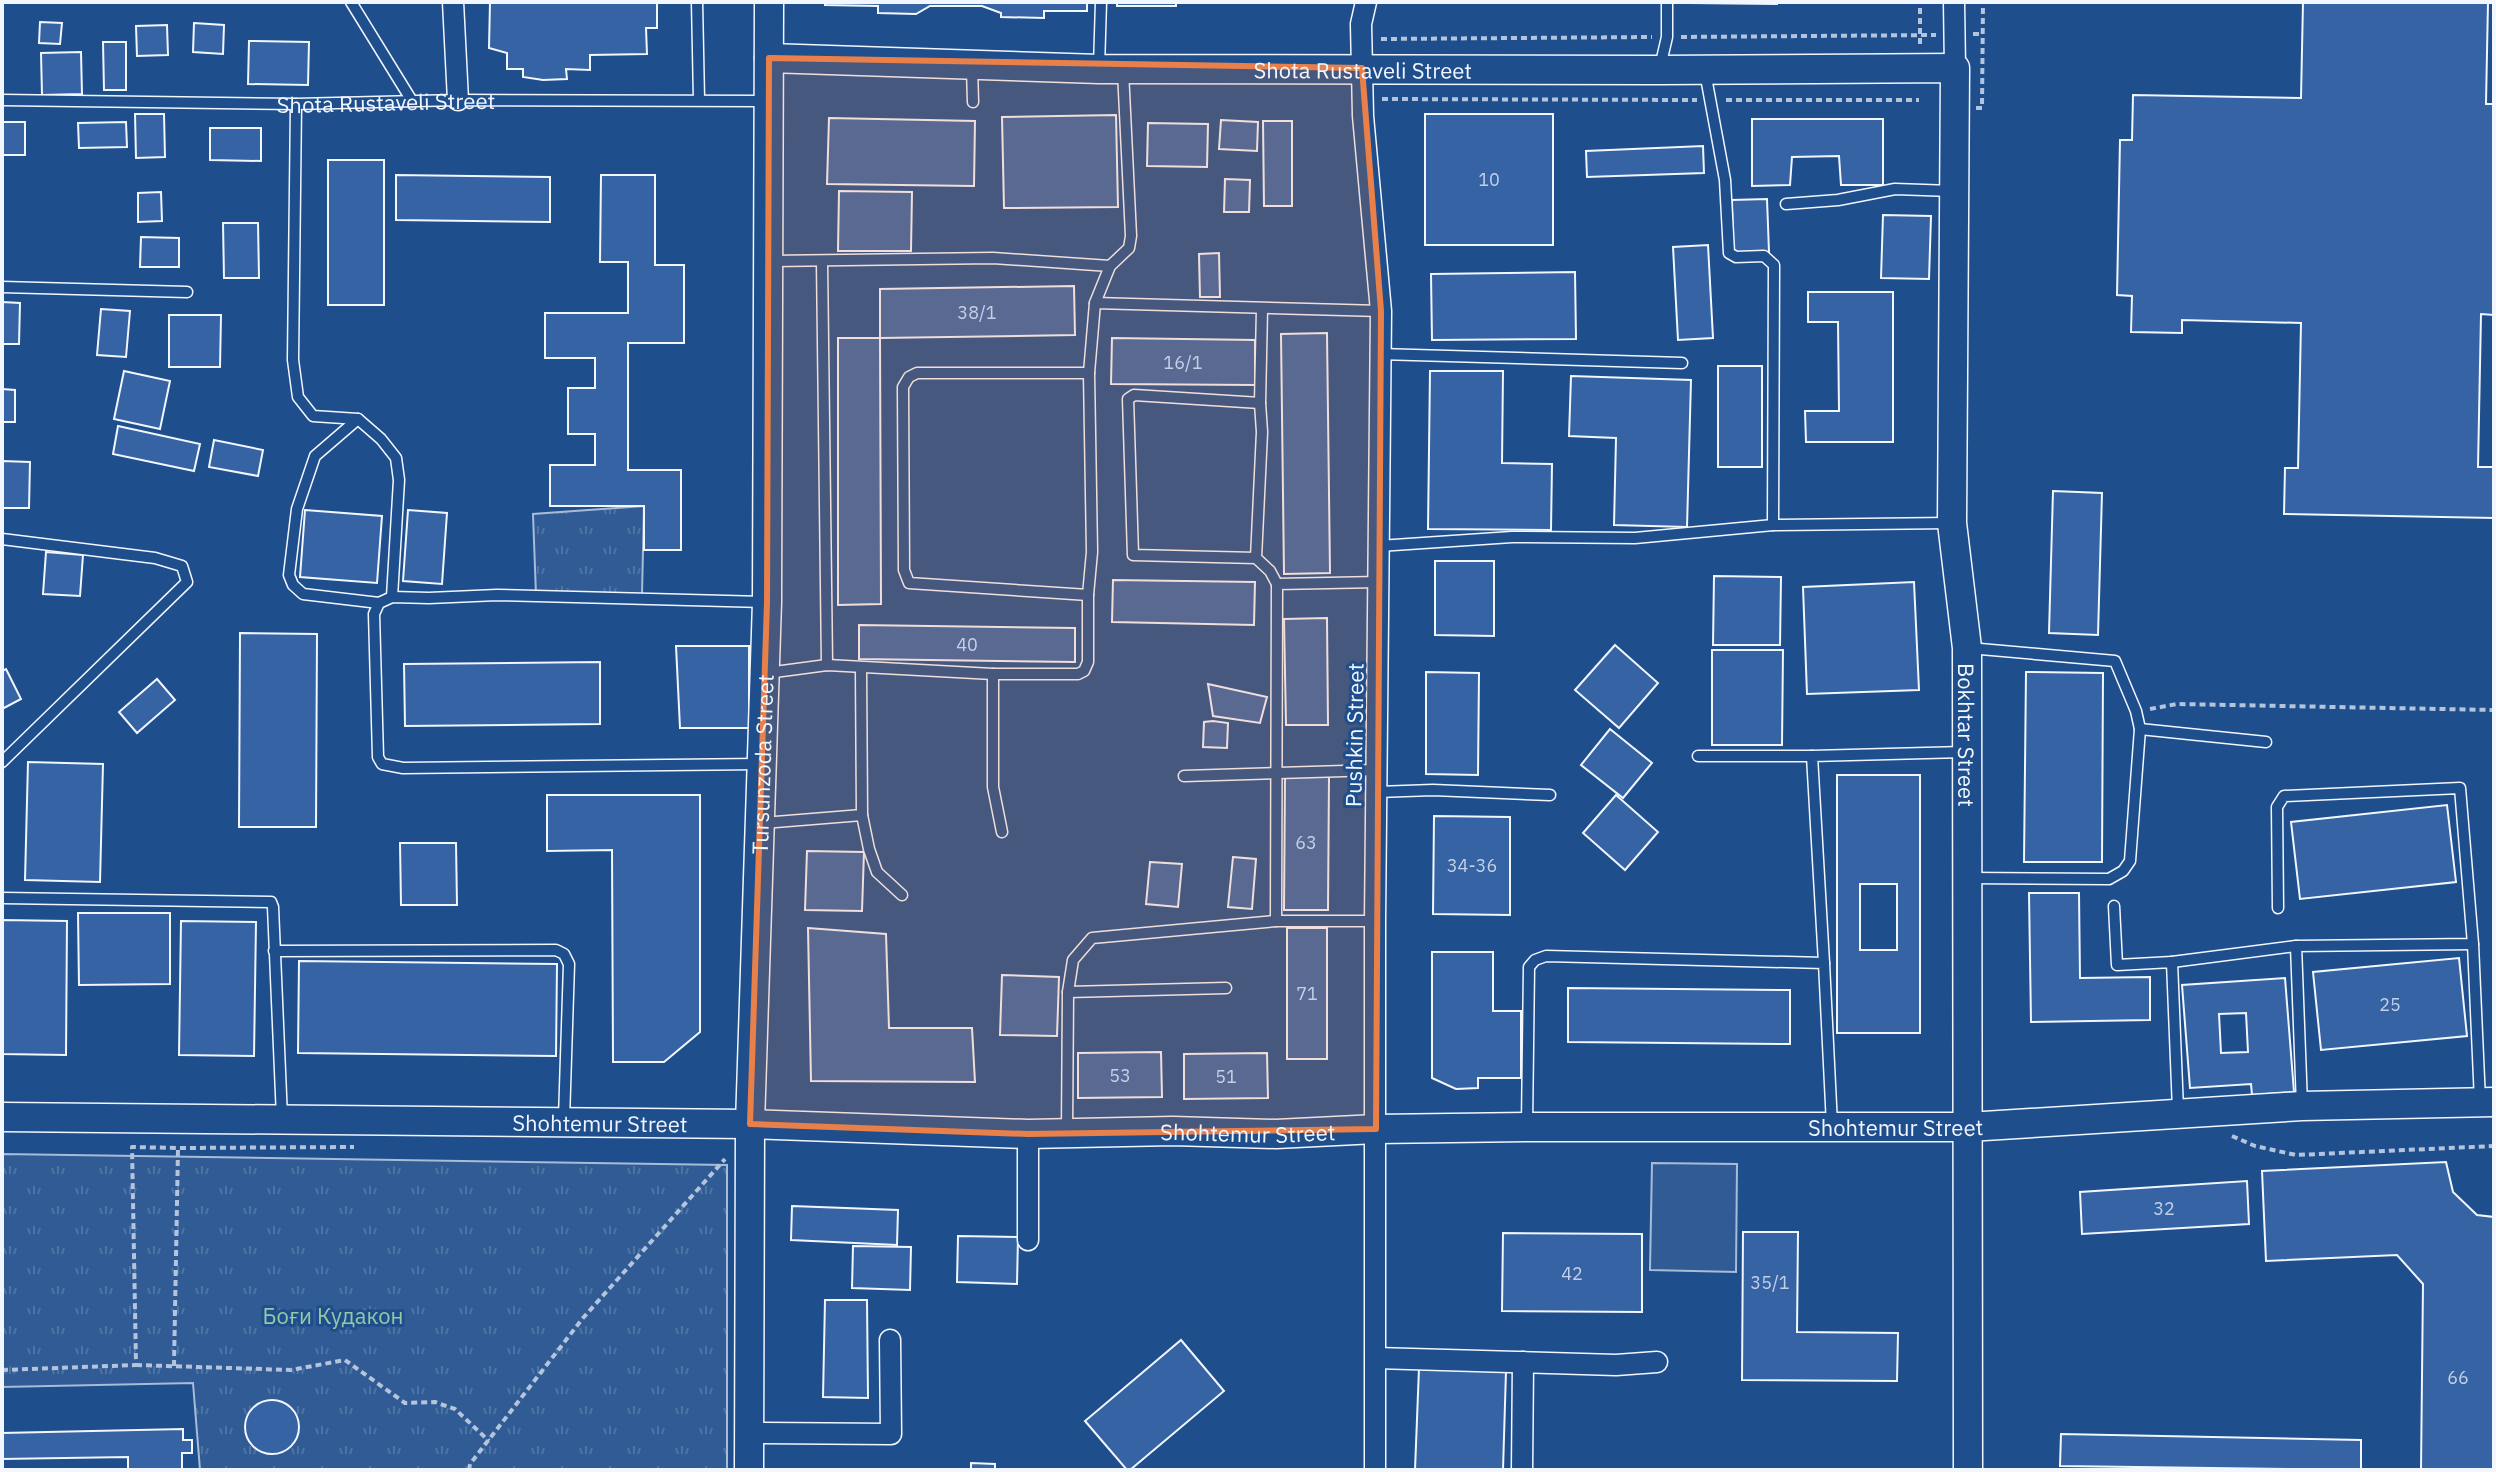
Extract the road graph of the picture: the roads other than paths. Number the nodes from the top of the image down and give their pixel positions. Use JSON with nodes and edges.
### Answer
{"nodes":[{"id":1,"x":351,"y":2,"type":"edge"},
{"id":2,"x":453,"y":2,"type":"edge"},
{"id":3,"x":697,"y":2,"type":"edge"},
{"id":4,"x":769,"y":2,"type":"edge"},
{"id":5,"x":1101,"y":2,"type":"edge"},
{"id":6,"x":1366,"y":2,"type":"edge"},
{"id":7,"x":1667,"y":2,"type":"edge"},
{"id":8,"x":1954,"y":2,"type":"edge"},
{"id":9,"x":769,"y":58,"type":"junction"},
{"id":10,"x":972,"y":66,"type":"junction"},
{"id":11,"x":1362,"y":68,"type":"junction"},
{"id":12,"x":1955,"y":68,"type":"junction"},
{"id":13,"x":1111,"y":69,"type":"junction"},
{"id":14,"x":1659,"y":70,"type":"junction"},
{"id":15,"x":1704,"y":70,"type":"junction"},
{"id":16,"x":2,"y":100,"type":"edge"},
{"id":17,"x":458,"y":100,"type":"junction"},
{"id":18,"x":699,"y":100,"type":"junction"},
{"id":19,"x":412,"y":101,"type":"junction"},
{"id":20,"x":769,"y":101,"type":"junction"},
{"id":21,"x":973,"y":102,"type":"dead end"},
{"id":22,"x":296,"y":104,"type":"junction"},
{"id":23,"x":1954,"y":191,"type":"junction"},
{"id":24,"x":1786,"y":204,"type":"dead end"},
{"id":25,"x":771,"y":261,"type":"junction"},
{"id":26,"x":822,"y":261,"type":"junction"},
{"id":27,"x":1110,"y":266,"type":"junction"},
{"id":28,"x":2,"y":287,"type":"edge"},
{"id":29,"x":187,"y":292,"type":"dead end"},
{"id":30,"x":1095,"y":303,"type":"junction"},
{"id":31,"x":1262,"y":309,"type":"junction"},
{"id":32,"x":1381,"y":311,"type":"junction"},
{"id":33,"x":1379,"y":354,"type":"junction"},
{"id":34,"x":1682,"y":363,"type":"dead end"},
{"id":35,"x":1089,"y":373,"type":"junction"},
{"id":36,"x":1260,"y":403,"type":"junction"},
{"id":37,"x":358,"y":419,"type":"junction"},
{"id":38,"x":1952,"y":523,"type":"junction"},
{"id":39,"x":1773,"y":525,"type":"junction"},
{"id":40,"x":2,"y":539,"type":"edge"},
{"id":41,"x":1379,"y":546,"type":"junction"},
{"id":42,"x":1256,"y":558,"type":"junction"},
{"id":43,"x":1379,"y":582,"type":"junction"},
{"id":44,"x":1277,"y":584,"type":"junction"},
{"id":45,"x":1088,"y":595,"type":"junction"},
{"id":46,"x":392,"y":597,"type":"junction"},
{"id":47,"x":767,"y":602,"type":"junction"},
{"id":48,"x":379,"y":603,"type":"junction"},
{"id":49,"x":1967,"y":648,"type":"junction"},
{"id":50,"x":827,"y":665,"type":"junction"},
{"id":51,"x":861,"y":668,"type":"junction"},
{"id":52,"x":766,"y":673,"type":"junction"},
{"id":53,"x":993,"y":674,"type":"junction"},
{"id":54,"x":2140,"y":729,"type":"junction"},
{"id":55,"x":2266,"y":742,"type":"dead end"},
{"id":56,"x":1966,"y":752,"type":"junction"},
{"id":57,"x":1698,"y":756,"type":"dead end"},
{"id":58,"x":1812,"y":756,"type":"junction"},
{"id":59,"x":2,"y":762,"type":"edge"},
{"id":60,"x":762,"y":764,"type":"junction"},
{"id":61,"x":1377,"y":770,"type":"junction"},
{"id":62,"x":1276,"y":772,"type":"junction"},
{"id":63,"x":1184,"y":776,"type":"dead end"},
{"id":64,"x":1377,"y":792,"type":"junction"},
{"id":65,"x":1550,"y":795,"type":"dead end"},
{"id":66,"x":862,"y":815,"type":"junction"},
{"id":67,"x":760,"y":823,"type":"junction"},
{"id":68,"x":1002,"y":832,"type":"dead end"},
{"id":69,"x":1967,"y":878,"type":"junction"},
{"id":70,"x":902,"y":895,"type":"dead end"},
{"id":71,"x":2,"y":898,"type":"edge"},
{"id":72,"x":2114,"y":906,"type":"dead end"},
{"id":73,"x":2278,"y":908,"type":"dead end"},
{"id":74,"x":1276,"y":921,"type":"junction"},
{"id":75,"x":1375,"y":921,"type":"junction"},
{"id":76,"x":2473,"y":944,"type":"junction"},
{"id":77,"x":2296,"y":946,"type":"junction"},
{"id":78,"x":274,"y":951,"type":"junction"},
{"id":79,"x":2172,"y":962,"type":"junction"},
{"id":80,"x":1824,"y":963,"type":"junction"},
{"id":81,"x":1226,"y":988,"type":"dead end"},
{"id":82,"x":1068,"y":992,"type":"junction"},
{"id":83,"x":2487,"y":1103,"type":"edge"},
{"id":84,"x":2302,"y":1106,"type":"junction"},
{"id":85,"x":2178,"y":1114,"type":"junction"},
{"id":86,"x":2,"y":1117,"type":"edge"},
{"id":87,"x":282,"y":1120,"type":"junction"},
{"id":88,"x":564,"y":1122,"type":"junction"},
{"id":89,"x":750,"y":1124,"type":"junction"},
{"id":90,"x":1527,"y":1127,"type":"junction"},
{"id":91,"x":1968,"y":1127,"type":"junction"},
{"id":92,"x":1832,"y":1128,"type":"junction"},
{"id":93,"x":1376,"y":1129,"type":"junction"},
{"id":94,"x":1067,"y":1132,"type":"junction"},
{"id":95,"x":1028,"y":1134,"type":"junction"},
{"id":96,"x":1028,"y":1240,"type":"dead end"},
{"id":97,"x":890,"y":1340,"type":"dead end"},
{"id":98,"x":1376,"y":1358,"type":"junction"},
{"id":99,"x":1523,"y":1362,"type":"junction"},
{"id":100,"x":1657,"y":1362,"type":"dead end"},
{"id":101,"x":749,"y":1433,"type":"junction"},
{"id":102,"x":749,"y":1470,"type":"edge"},
{"id":103,"x":1375,"y":1470,"type":"edge"},
{"id":104,"x":1522,"y":1470,"type":"edge"},
{"id":105,"x":1968,"y":1470,"type":"edge"}],
"edges":[{"from":1,"to":19,"type":"lane"},
{"from":2,"to":17,"type":"street"},
{"from":3,"to":18,"type":"lane"},
{"from":4,"to":9,"type":"street","name":"Tursunzoda Street"},
{"from":5,"to":13,"type":"lane"},
{"from":6,"to":11,"type":"street","name":"Pushkin Street"},
{"from":7,"to":14,"type":"lane"},
{"from":8,"to":12,"type":"street","name":"Bokhtar Street"},
{"from":9,"to":10,"type":"street","name":"Shota Rustaveli Street"},
{"from":9,"to":20,"type":"street","name":"Tursunzoda Street"},
{"from":10,"to":13,"type":"street","name":"Shota Rustaveli Street"},
{"from":10,"to":21,"type":"lane"},
{"from":11,"to":13,"type":"street","name":"Shota Rustaveli Street"},
{"from":11,"to":14,"type":"street","name":"Shota Rustaveli Street"},
{"from":11,"to":32,"type":"street","name":"Pushkin Street"},
{"from":12,"to":15,"type":"street","name":"Shota Rustaveli Street"},
{"from":12,"to":23,"type":"street","name":"Bokhtar Street"},
{"from":13,"to":27,"type":"lane"},
{"from":14,"to":15,"type":"street","name":"Shota Rustaveli Street"},
{"from":15,"to":39,"type":"lane"},
{"from":16,"to":22,"type":"lane","name":"Shota Rustaveli Street"},
{"from":17,"to":18,"type":"lane","name":"Shota Rustaveli Street"},
{"from":17,"to":19,"type":"lane","name":"Shota Rustaveli Street"},
{"from":18,"to":20,"type":"lane","name":"Shota Rustaveli Street"},
{"from":19,"to":22,"type":"lane","name":"Shota Rustaveli Street"},
{"from":20,"to":25,"type":"street","name":"Tursunzoda Street"},
{"from":22,"to":37,"type":"lane"},
{"from":23,"to":24,"type":"lane"},
{"from":23,"to":38,"type":"street","name":"Bokhtar Street"},
{"from":25,"to":26,"type":"lane"},
{"from":25,"to":47,"type":"street","name":"Tursunzoda Street"},
{"from":26,"to":27,"type":"lane"},
{"from":26,"to":50,"type":"lane"},
{"from":27,"to":30,"type":"lane"},
{"from":28,"to":29,"type":"lane"},
{"from":30,"to":31,"type":"lane"},
{"from":30,"to":35,"type":"lane"},
{"from":31,"to":32,"type":"lane"},
{"from":31,"to":36,"type":"lane"},
{"from":32,"to":33,"type":"street","name":"Pushkin Street"},
{"from":33,"to":34,"type":"lane"},
{"from":33,"to":41,"type":"street","name":"Pushkin Street"},
{"from":35,"to":45,"type":"lane"},
{"from":35,"to":45,"type":"lane"},
{"from":36,"to":42,"type":"lane"},
{"from":36,"to":42,"type":"lane"},
{"from":37,"to":46,"type":"lane"},
{"from":37,"to":48,"type":"lane"},
{"from":38,"to":39,"type":"lane"},
{"from":38,"to":49,"type":"street","name":"Bokhtar Street"},
{"from":39,"to":41,"type":"lane"},
{"from":40,"to":59,"type":"lane"},
{"from":41,"to":43,"type":"street","name":"Pushkin Street"},
{"from":42,"to":44,"type":"lane"},
{"from":43,"to":44,"type":"lane"},
{"from":43,"to":61,"type":"street","name":"Pushkin Street"},
{"from":44,"to":62,"type":"lane"},
{"from":45,"to":53,"type":"lane"},
{"from":46,"to":47,"type":"lane"},
{"from":46,"to":48,"type":"lane"},
{"from":47,"to":52,"type":"street","name":"Tursunzoda Street"},
{"from":48,"to":60,"type":"lane"},
{"from":49,"to":54,"type":"lane"},
{"from":49,"to":56,"type":"street","name":"Bokhtar Street"},
{"from":50,"to":51,"type":"lane"},
{"from":50,"to":52,"type":"lane"},
{"from":51,"to":53,"type":"lane"},
{"from":51,"to":66,"type":"lane"},
{"from":52,"to":60,"type":"street","name":"Tursunzoda Street"},
{"from":53,"to":68,"type":"lane"},
{"from":54,"to":55,"type":"lane"},
{"from":54,"to":69,"type":"lane"},
{"from":56,"to":58,"type":"lane"},
{"from":56,"to":69,"type":"street","name":"Bokhtar Street"},
{"from":57,"to":58,"type":"lane"},
{"from":58,"to":80,"type":"lane"},
{"from":60,"to":67,"type":"street","name":"Tursunzoda Street"},
{"from":61,"to":62,"type":"lane"},
{"from":61,"to":64,"type":"street","name":"Pushkin Street"},
{"from":62,"to":63,"type":"lane"},
{"from":62,"to":74,"type":"lane"},
{"from":64,"to":65,"type":"lane"},
{"from":64,"to":75,"type":"street","name":"Pushkin Street"},
{"from":66,"to":67,"type":"lane"},
{"from":66,"to":70,"type":"lane"},
{"from":67,"to":89,"type":"street","name":"Tursunzoda Street"},
{"from":69,"to":91,"type":"street","name":"Bokhtar Street"},
{"from":71,"to":78,"type":"lane"},
{"from":72,"to":79,"type":"lane"},
{"from":73,"to":76,"type":"lane"},
{"from":74,"to":75,"type":"lane"},
{"from":74,"to":82,"type":"lane"},
{"from":75,"to":93,"type":"street","name":"Pushkin Street"},
{"from":76,"to":77,"type":"lane"},
{"from":76,"to":83,"type":"lane"},
{"from":77,"to":79,"type":"lane"},
{"from":77,"to":84,"type":"lane"},
{"from":78,"to":87,"type":"lane"},
{"from":78,"to":88,"type":"lane"},
{"from":79,"to":85,"type":"lane"},
{"from":80,"to":90,"type":"lane"},
{"from":80,"to":92,"type":"lane"},
{"from":81,"to":82,"type":"lane"},
{"from":82,"to":94,"type":"lane"},
{"from":83,"to":84,"type":"street","name":"Shohtemur Street"},
{"from":84,"to":85,"type":"street","name":"Shohtemur Street"},
{"from":85,"to":91,"type":"street","name":"Shohtemur Street"},
{"from":86,"to":87,"type":"street","name":"Shohtemur Street"},
{"from":87,"to":88,"type":"street","name":"Shohtemur Street"},
{"from":88,"to":89,"type":"street","name":"Shohtemur Street"},
{"from":89,"to":95,"type":"street","name":"Shohtemur Street"},
{"from":89,"to":101,"type":"street","name":"Tursunzoda Street"},
{"from":90,"to":92,"type":"street","name":"Shohtemur Street"},
{"from":90,"to":93,"type":"street","name":"Shohtemur Street"},
{"from":91,"to":92,"type":"street","name":"Shohtemur Street"},
{"from":91,"to":105,"type":"street","name":"Bokhtar Street"},
{"from":93,"to":94,"type":"street","name":"Shohtemur Street"},
{"from":93,"to":98,"type":"street","name":"Pushkin Street"},
{"from":94,"to":95,"type":"street","name":"Shohtemur Street"},
{"from":95,"to":96,"type":"street"},
{"from":97,"to":101,"type":"street"},
{"from":98,"to":99,"type":"street"},
{"from":98,"to":103,"type":"street","name":"Pushkin Street"},
{"from":99,"to":100,"type":"street"},
{"from":99,"to":104,"type":"street"},
{"from":101,"to":102,"type":"street","name":"Tursunzoda Street"}]}
